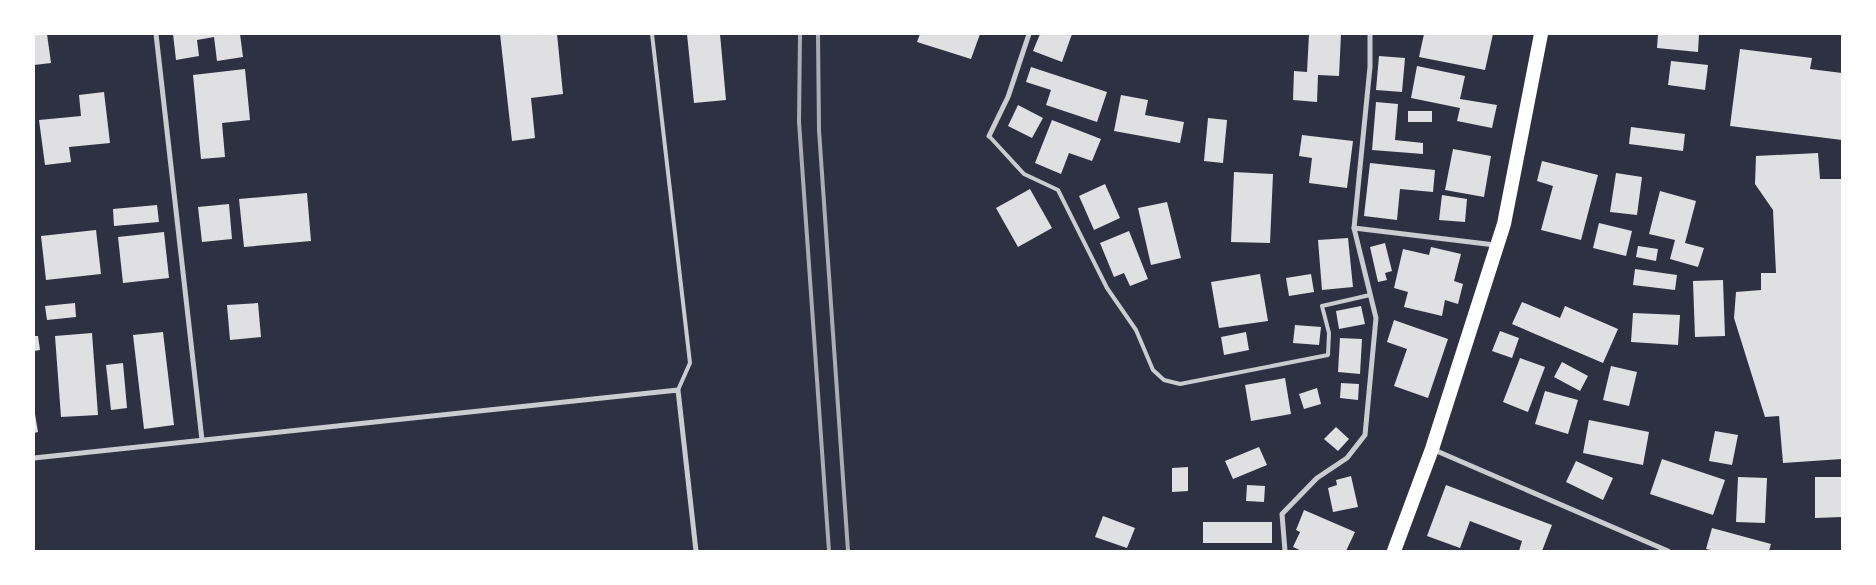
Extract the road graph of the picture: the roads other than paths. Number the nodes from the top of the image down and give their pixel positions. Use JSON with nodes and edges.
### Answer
{"nodes":[{"id":1,"x":156,"y":34,"type":"edge"},
{"id":2,"x":652,"y":34,"type":"edge"},
{"id":3,"x":1028,"y":34,"type":"edge"},
{"id":4,"x":1370,"y":34,"type":"edge"},
{"id":5,"x":1541,"y":34,"type":"edge"},
{"id":6,"x":989,"y":136,"type":"joint"},
{"id":7,"x":1354,"y":228,"type":"junction"},
{"id":8,"x":1497,"y":246,"type":"junction"},
{"id":9,"x":1370,"y":295,"type":"junction"},
{"id":10,"x":678,"y":390,"type":"junction"},
{"id":11,"x":202,"y":440,"type":"junction"},
{"id":12,"x":1432,"y":449,"type":"junction"},
{"id":13,"x":34,"y":458,"type":"edge"},
{"id":14,"x":696,"y":551,"type":"edge"},
{"id":15,"x":1285,"y":551,"type":"edge"},
{"id":16,"x":1394,"y":551,"type":"edge"},
{"id":17,"x":1668,"y":551,"type":"edge"}],
"edges":[{"from":1,"to":11,"type":"street"},
{"from":2,"to":10,"type":"lane"},
{"from":3,"to":6,"type":"street"},
{"from":4,"to":7,"type":"street"},
{"from":5,"to":8,"type":"highway"},
{"from":6,"to":9,"type":"lane"},
{"from":7,"to":8,"type":"street"},
{"from":7,"to":9,"type":"street"},
{"from":8,"to":12,"type":"highway"},
{"from":9,"to":15,"type":"street"},
{"from":10,"to":11,"type":"street"},
{"from":10,"to":14,"type":"street"},
{"from":11,"to":13,"type":"street"},
{"from":12,"to":16,"type":"highway"},
{"from":12,"to":17,"type":"street"}]}
